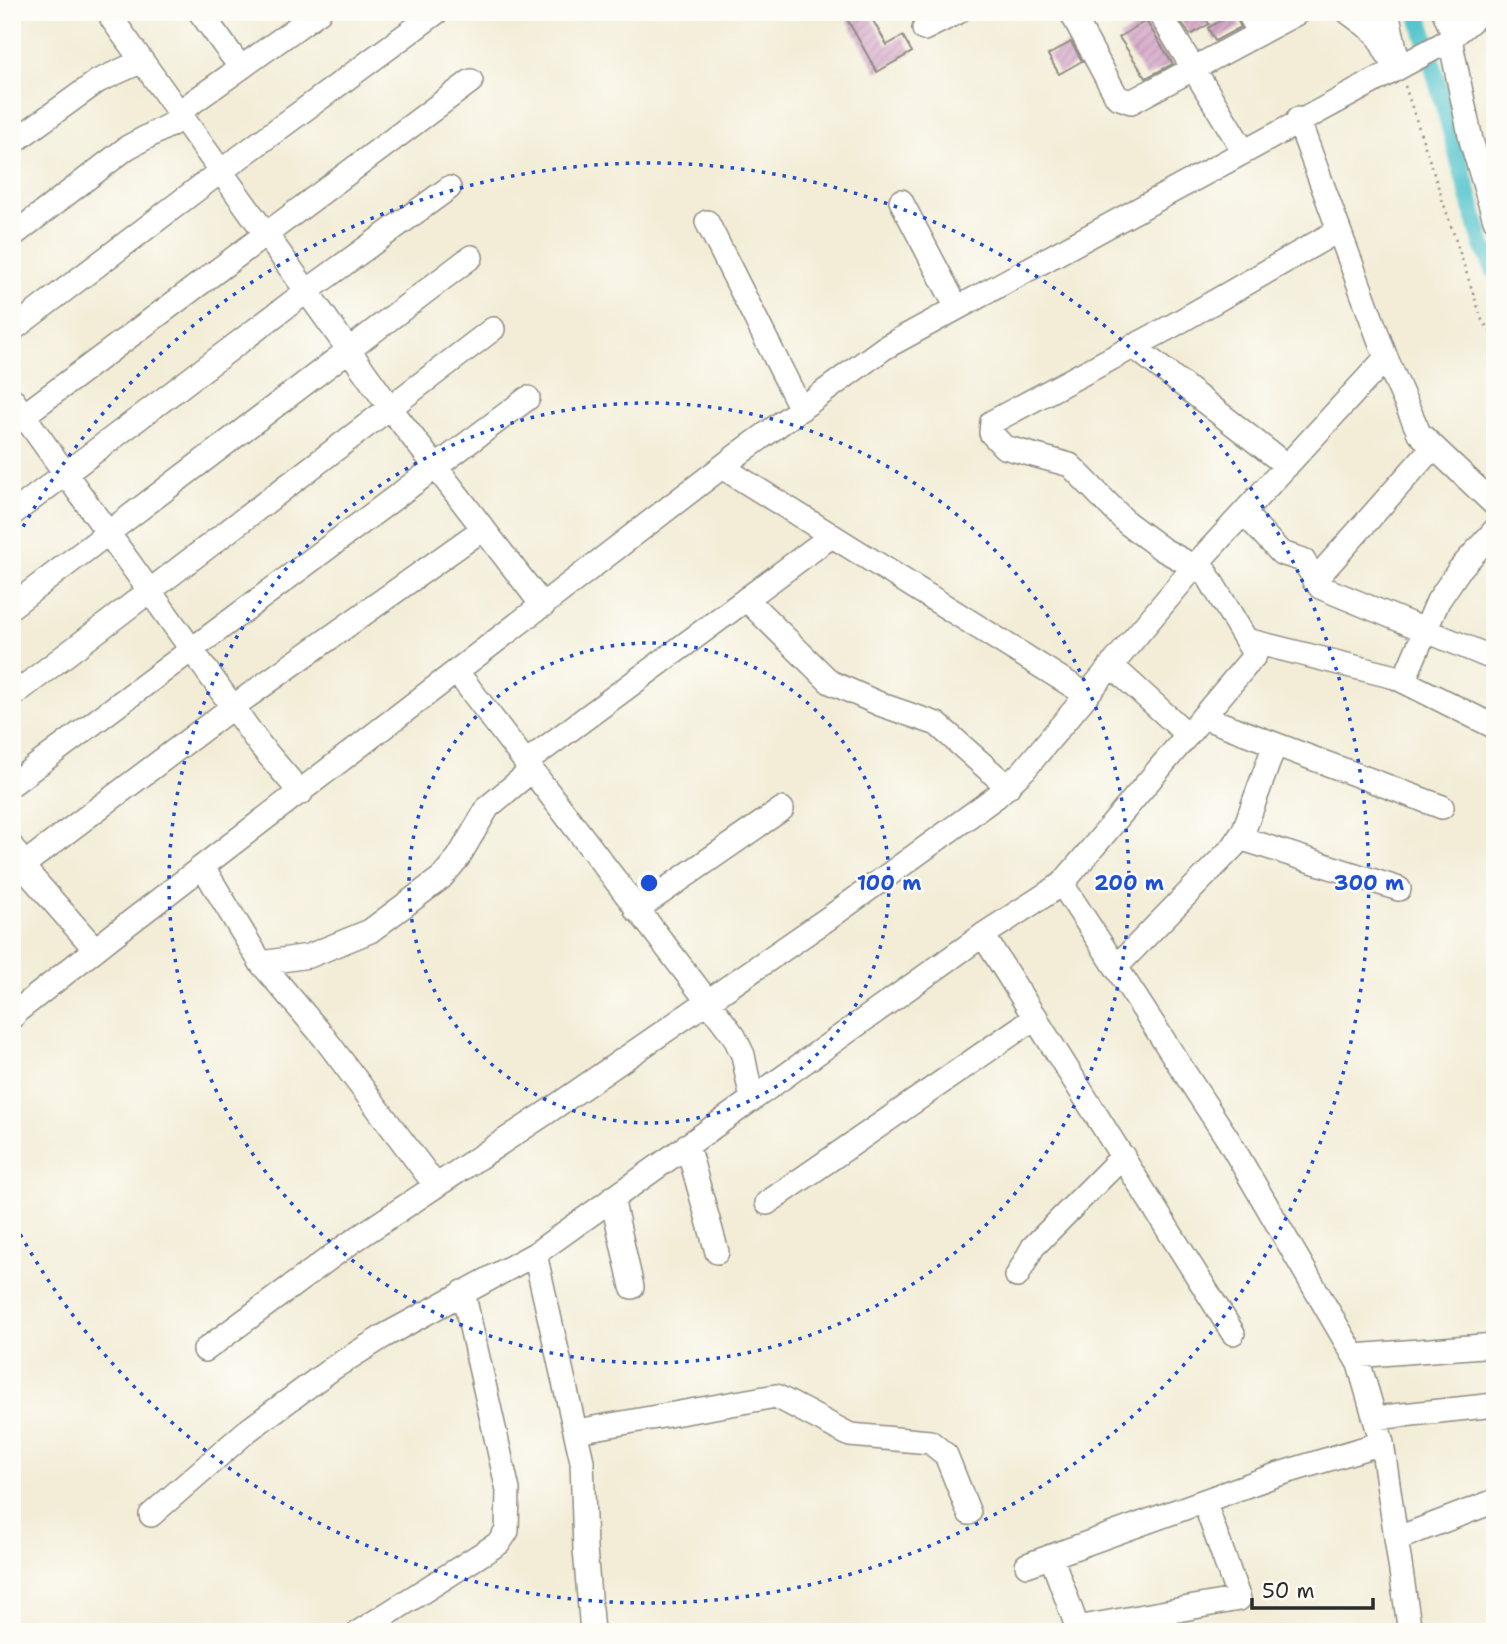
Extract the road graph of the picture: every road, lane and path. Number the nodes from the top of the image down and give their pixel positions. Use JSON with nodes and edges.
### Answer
{"nodes":[{"id":1,"x":200,"y":12,"type":"edge"},
{"id":2,"x":319,"y":12,"type":"edge"},
{"id":3,"x":437,"y":12,"type":"edge"},
{"id":4,"x":958,"y":12,"type":"edge"},
{"id":5,"x":1071,"y":12,"type":"edge"},
{"id":6,"x":1159,"y":12,"type":"edge"},
{"id":7,"x":1248,"y":12,"type":"edge"},
{"id":8,"x":1299,"y":12,"type":"edge"},
{"id":9,"x":1348,"y":12,"type":"edge"},
{"id":10,"x":1387,"y":12,"type":"edge"},
{"id":11,"x":1444,"y":12,"type":"edge"},
{"id":12,"x":1482,"y":12,"type":"edge"},
{"id":13,"x":112,"y":19,"type":"dead end"},
{"id":14,"x":924,"y":29,"type":"dead end"},
{"id":15,"x":1260,"y":33,"type":"junction"},
{"id":16,"x":1450,"y":39,"type":"junction"},
{"id":17,"x":142,"y":61,"type":"junction"},
{"id":18,"x":1398,"y":67,"type":"junction"},
{"id":19,"x":241,"y":68,"type":"junction"},
{"id":20,"x":1191,"y":70,"type":"junction"},
{"id":21,"x":471,"y":81,"type":"dead end"},
{"id":22,"x":181,"y":115,"type":"junction"},
{"id":23,"x":1298,"y":120,"type":"junction"},
{"id":24,"x":12,"y":143,"type":"edge"},
{"id":25,"x":1243,"y":150,"type":"junction"},
{"id":26,"x":221,"y":171,"type":"junction"},
{"id":27,"x":449,"y":188,"type":"dead end"},
{"id":28,"x":901,"y":201,"type":"dead end"},
{"id":29,"x":1495,"y":220,"type":"edge"},
{"id":30,"x":707,"y":222,"type":"dead end"},
{"id":31,"x":1339,"y":230,"type":"junction"},
{"id":32,"x":266,"y":234,"type":"junction"},
{"id":33,"x":12,"y":236,"type":"edge"},
{"id":34,"x":471,"y":257,"type":"dead end"},
{"id":35,"x":307,"y":291,"type":"junction"},
{"id":36,"x":957,"y":308,"type":"junction"},
{"id":37,"x":493,"y":329,"type":"dead end"},
{"id":38,"x":12,"y":330,"type":"edge"},
{"id":39,"x":1495,"y":338,"type":"edge"},
{"id":40,"x":1133,"y":346,"type":"junction"},
{"id":41,"x":349,"y":349,"type":"junction"},
{"id":42,"x":1386,"y":358,"type":"junction"},
{"id":43,"x":528,"y":398,"type":"dead end"},
{"id":44,"x":391,"y":409,"type":"junction"},
{"id":45,"x":800,"y":409,"type":"junction"},
{"id":46,"x":16,"y":412,"type":"edge"},
{"id":47,"x":1433,"y":447,"type":"junction"},
{"id":48,"x":1287,"y":466,"type":"junction"},
{"id":49,"x":435,"y":467,"type":"junction"},
{"id":50,"x":722,"y":467,"type":"junction"},
{"id":51,"x":66,"y":473,"type":"junction"},
{"id":52,"x":1495,"y":505,"type":"edge"},
{"id":53,"x":1244,"y":513,"type":"junction"},
{"id":54,"x":12,"y":514,"type":"edge"},
{"id":55,"x":483,"y":529,"type":"junction"},
{"id":56,"x":1495,"y":530,"type":"edge"},
{"id":57,"x":111,"y":532,"type":"junction"},
{"id":58,"x":830,"y":537,"type":"junction"},
{"id":59,"x":1197,"y":564,"type":"junction"},
{"id":60,"x":1314,"y":581,"type":"junction"},
{"id":61,"x":152,"y":589,"type":"junction"},
{"id":62,"x":746,"y":600,"type":"junction"},
{"id":63,"x":12,"y":606,"type":"edge"},
{"id":64,"x":543,"y":606,"type":"junction"},
{"id":65,"x":1424,"y":630,"type":"junction"},
{"id":66,"x":1246,"y":640,"type":"junction"},
{"id":67,"x":194,"y":649,"type":"junction"},
{"id":68,"x":1495,"y":659,"type":"edge"},
{"id":69,"x":1111,"y":666,"type":"junction"},
{"id":70,"x":457,"y":672,"type":"junction"},
{"id":71,"x":1404,"y":680,"type":"junction"},
{"id":72,"x":1087,"y":695,"type":"junction"},
{"id":73,"x":12,"y":696,"type":"edge"},
{"id":74,"x":234,"y":706,"type":"junction"},
{"id":75,"x":1203,"y":717,"type":"junction"},
{"id":76,"x":1495,"y":727,"type":"edge"},
{"id":77,"x":1188,"y":735,"type":"junction"},
{"id":78,"x":1275,"y":744,"type":"junction"},
{"id":79,"x":528,"y":767,"type":"junction"},
{"id":80,"x":12,"y":784,"type":"edge"},
{"id":81,"x":1008,"y":787,"type":"junction"},
{"id":82,"x":301,"y":793,"type":"junction"},
{"id":83,"x":1442,"y":807,"type":"dead end"},
{"id":84,"x":782,"y":809,"type":"dead end"},
{"id":85,"x":1240,"y":838,"type":"junction"},
{"id":86,"x":18,"y":856,"type":"edge"},
{"id":87,"x":203,"y":867,"type":"junction"},
{"id":88,"x":1062,"y":884,"type":"junction"},
{"id":89,"x":1399,"y":889,"type":"dead end"},
{"id":90,"x":636,"y":910,"type":"junction"},
{"id":91,"x":983,"y":935,"type":"junction"},
{"id":92,"x":95,"y":949,"type":"junction"},
{"id":93,"x":261,"y":963,"type":"junction"},
{"id":94,"x":1116,"y":967,"type":"junction"},
{"id":95,"x":706,"y":1002,"type":"junction"},
{"id":96,"x":1036,"y":1017,"type":"junction"},
{"id":97,"x":12,"y":1018,"type":"edge"},
{"id":98,"x":752,"y":1100,"type":"junction"},
{"id":99,"x":687,"y":1145,"type":"junction"},
{"id":100,"x":1123,"y":1156,"type":"junction"},
{"id":101,"x":436,"y":1186,"type":"junction"},
{"id":102,"x":612,"y":1198,"type":"junction"},
{"id":103,"x":767,"y":1203,"type":"dead end"},
{"id":104,"x":717,"y":1252,"type":"dead end"},
{"id":105,"x":535,"y":1254,"type":"junction"},
{"id":106,"x":1017,"y":1276,"type":"dead end"},
{"id":107,"x":632,"y":1287,"type":"dead end"},
{"id":108,"x":463,"y":1292,"type":"junction"},
{"id":109,"x":1233,"y":1333,"type":"dead end"},
{"id":110,"x":1495,"y":1345,"type":"edge"},
{"id":111,"x":205,"y":1350,"type":"dead end"},
{"id":112,"x":1355,"y":1356,"type":"junction"},
{"id":113,"x":1495,"y":1405,"type":"edge"},
{"id":114,"x":1375,"y":1418,"type":"junction"},
{"id":115,"x":577,"y":1431,"type":"junction"},
{"id":116,"x":1382,"y":1443,"type":"junction"},
{"id":117,"x":1204,"y":1501,"type":"junction"},
{"id":118,"x":1495,"y":1501,"type":"edge"},
{"id":119,"x":969,"y":1513,"type":"dead end"},
{"id":120,"x":151,"y":1515,"type":"dead end"},
{"id":121,"x":1396,"y":1538,"type":"junction"},
{"id":122,"x":1051,"y":1556,"type":"junction"},
{"id":123,"x":1027,"y":1565,"type":"dead end"},
{"id":124,"x":1078,"y":1630,"type":"edge"},
{"id":125,"x":1405,"y":1631,"type":"edge"},
{"id":126,"x":359,"y":1632,"type":"edge"},
{"id":127,"x":593,"y":1632,"type":"edge"}],
"edges":[{"from":1,"to":19,"type":"street"},
{"from":2,"to":19,"type":"street"},
{"from":3,"to":26,"type":"street"},
{"from":4,"to":14,"type":"street"},
{"from":5,"to":20,"type":"street"},
{"from":6,"to":20,"type":"street"},
{"from":7,"to":15,"type":"street"},
{"from":8,"to":15,"type":"street"},
{"from":9,"to":18,"type":"street"},
{"from":10,"to":18,"type":"street"},
{"from":11,"to":16,"type":"street"},
{"from":12,"to":16,"type":"street"},
{"from":13,"to":17,"type":"street"},
{"from":15,"to":20,"type":"street"},
{"from":16,"to":18,"type":"street"},
{"from":16,"to":29,"type":"street"},
{"from":17,"to":22,"type":"street"},
{"from":17,"to":24,"type":"street"},
{"from":18,"to":23,"type":"street"},
{"from":18,"to":39,"type":"path"},
{"from":19,"to":22,"type":"street"},
{"from":20,"to":25,"type":"street"},
{"from":21,"to":32,"type":"street"},
{"from":22,"to":26,"type":"street"},
{"from":22,"to":33,"type":"street"},
{"from":23,"to":25,"type":"street"},
{"from":23,"to":31,"type":"street"},
{"from":25,"to":36,"type":"street"},
{"from":26,"to":32,"type":"street"},
{"from":26,"to":38,"type":"street"},
{"from":27,"to":35,"type":"street"},
{"from":28,"to":36,"type":"street"},
{"from":30,"to":45,"type":"street"},
{"from":31,"to":40,"type":"street"},
{"from":31,"to":42,"type":"street"},
{"from":32,"to":35,"type":"street"},
{"from":32,"to":46,"type":"street"},
{"from":34,"to":41,"type":"street"},
{"from":35,"to":41,"type":"street"},
{"from":35,"to":51,"type":"street"},
{"from":36,"to":45,"type":"street"},
{"from":37,"to":44,"type":"street"},
{"from":40,"to":48,"type":"street"},
{"from":40,"to":59,"type":"street"},
{"from":41,"to":44,"type":"street"},
{"from":41,"to":57,"type":"street"},
{"from":42,"to":47,"type":"street"},
{"from":42,"to":48,"type":"street"},
{"from":43,"to":49,"type":"street"},
{"from":44,"to":49,"type":"street"},
{"from":44,"to":61,"type":"street"},
{"from":45,"to":50,"type":"street"},
{"from":46,"to":51,"type":"street"},
{"from":47,"to":52,"type":"street"},
{"from":47,"to":60,"type":"street"},
{"from":48,"to":53,"type":"street"},
{"from":49,"to":55,"type":"street"},
{"from":49,"to":67,"type":"street"},
{"from":50,"to":58,"type":"street"},
{"from":50,"to":64,"type":"street"},
{"from":51,"to":54,"type":"street"},
{"from":51,"to":57,"type":"street"},
{"from":53,"to":59,"type":"street"},
{"from":53,"to":60,"type":"street"},
{"from":55,"to":64,"type":"street"},
{"from":55,"to":74,"type":"street"},
{"from":56,"to":65,"type":"street"},
{"from":57,"to":61,"type":"street"},
{"from":57,"to":63,"type":"street"},
{"from":58,"to":62,"type":"street"},
{"from":58,"to":72,"type":"street"},
{"from":59,"to":66,"type":"street"},
{"from":59,"to":69,"type":"street"},
{"from":60,"to":65,"type":"street"},
{"from":61,"to":67,"type":"street"},
{"from":61,"to":73,"type":"street"},
{"from":62,"to":79,"type":"street"},
{"from":62,"to":81,"type":"street"},
{"from":64,"to":70,"type":"street"},
{"from":65,"to":68,"type":"street"},
{"from":65,"to":71,"type":"street"},
{"from":66,"to":71,"type":"street"},
{"from":66,"to":75,"type":"street"},
{"from":67,"to":74,"type":"street"},
{"from":67,"to":80,"type":"street"},
{"from":69,"to":72,"type":"street"},
{"from":69,"to":77,"type":"street"},
{"from":70,"to":79,"type":"street"},
{"from":70,"to":82,"type":"street"},
{"from":71,"to":76,"type":"street"},
{"from":72,"to":81,"type":"street"},
{"from":74,"to":82,"type":"street"},
{"from":74,"to":86,"type":"street"},
{"from":75,"to":77,"type":"street"},
{"from":75,"to":78,"type":"street"},
{"from":77,"to":88,"type":"street"},
{"from":78,"to":83,"type":"street"},
{"from":78,"to":85,"type":"street"},
{"from":79,"to":90,"type":"street"},
{"from":79,"to":93,"type":"street"},
{"from":81,"to":95,"type":"street"},
{"from":82,"to":87,"type":"street"},
{"from":84,"to":90,"type":"street"},
{"from":85,"to":89,"type":"street"},
{"from":85,"to":94,"type":"street"},
{"from":86,"to":92,"type":"street"},
{"from":87,"to":92,"type":"street"},
{"from":87,"to":93,"type":"street"},
{"from":88,"to":91,"type":"street"},
{"from":88,"to":94,"type":"street"},
{"from":90,"to":95,"type":"street"},
{"from":91,"to":96,"type":"street"},
{"from":91,"to":98,"type":"street"},
{"from":92,"to":97,"type":"street"},
{"from":93,"to":101,"type":"street"},
{"from":94,"to":112,"type":"street"},
{"from":95,"to":98,"type":"street"},
{"from":95,"to":101,"type":"street"},
{"from":96,"to":100,"type":"street"},
{"from":96,"to":103,"type":"street"},
{"from":98,"to":99,"type":"street"},
{"from":99,"to":102,"type":"street"},
{"from":99,"to":104,"type":"street"},
{"from":100,"to":106,"type":"street"},
{"from":100,"to":109,"type":"street"},
{"from":101,"to":111,"type":"street"},
{"from":102,"to":105,"type":"street"},
{"from":102,"to":107,"type":"street"},
{"from":105,"to":108,"type":"street"},
{"from":105,"to":115,"type":"street"},
{"from":108,"to":120,"type":"street"},
{"from":108,"to":126,"type":"street"},
{"from":110,"to":112,"type":"street"},
{"from":112,"to":114,"type":"street"},
{"from":113,"to":114,"type":"street"},
{"from":114,"to":116,"type":"street"},
{"from":115,"to":119,"type":"street"},
{"from":115,"to":127,"type":"street"},
{"from":116,"to":117,"type":"street"},
{"from":116,"to":121,"type":"street"},
{"from":117,"to":122,"type":"street"},
{"from":117,"to":124,"type":"street"},
{"from":118,"to":121,"type":"street"},
{"from":121,"to":125,"type":"street"},
{"from":122,"to":123,"type":"street"},
{"from":122,"to":124,"type":"street"}]}
